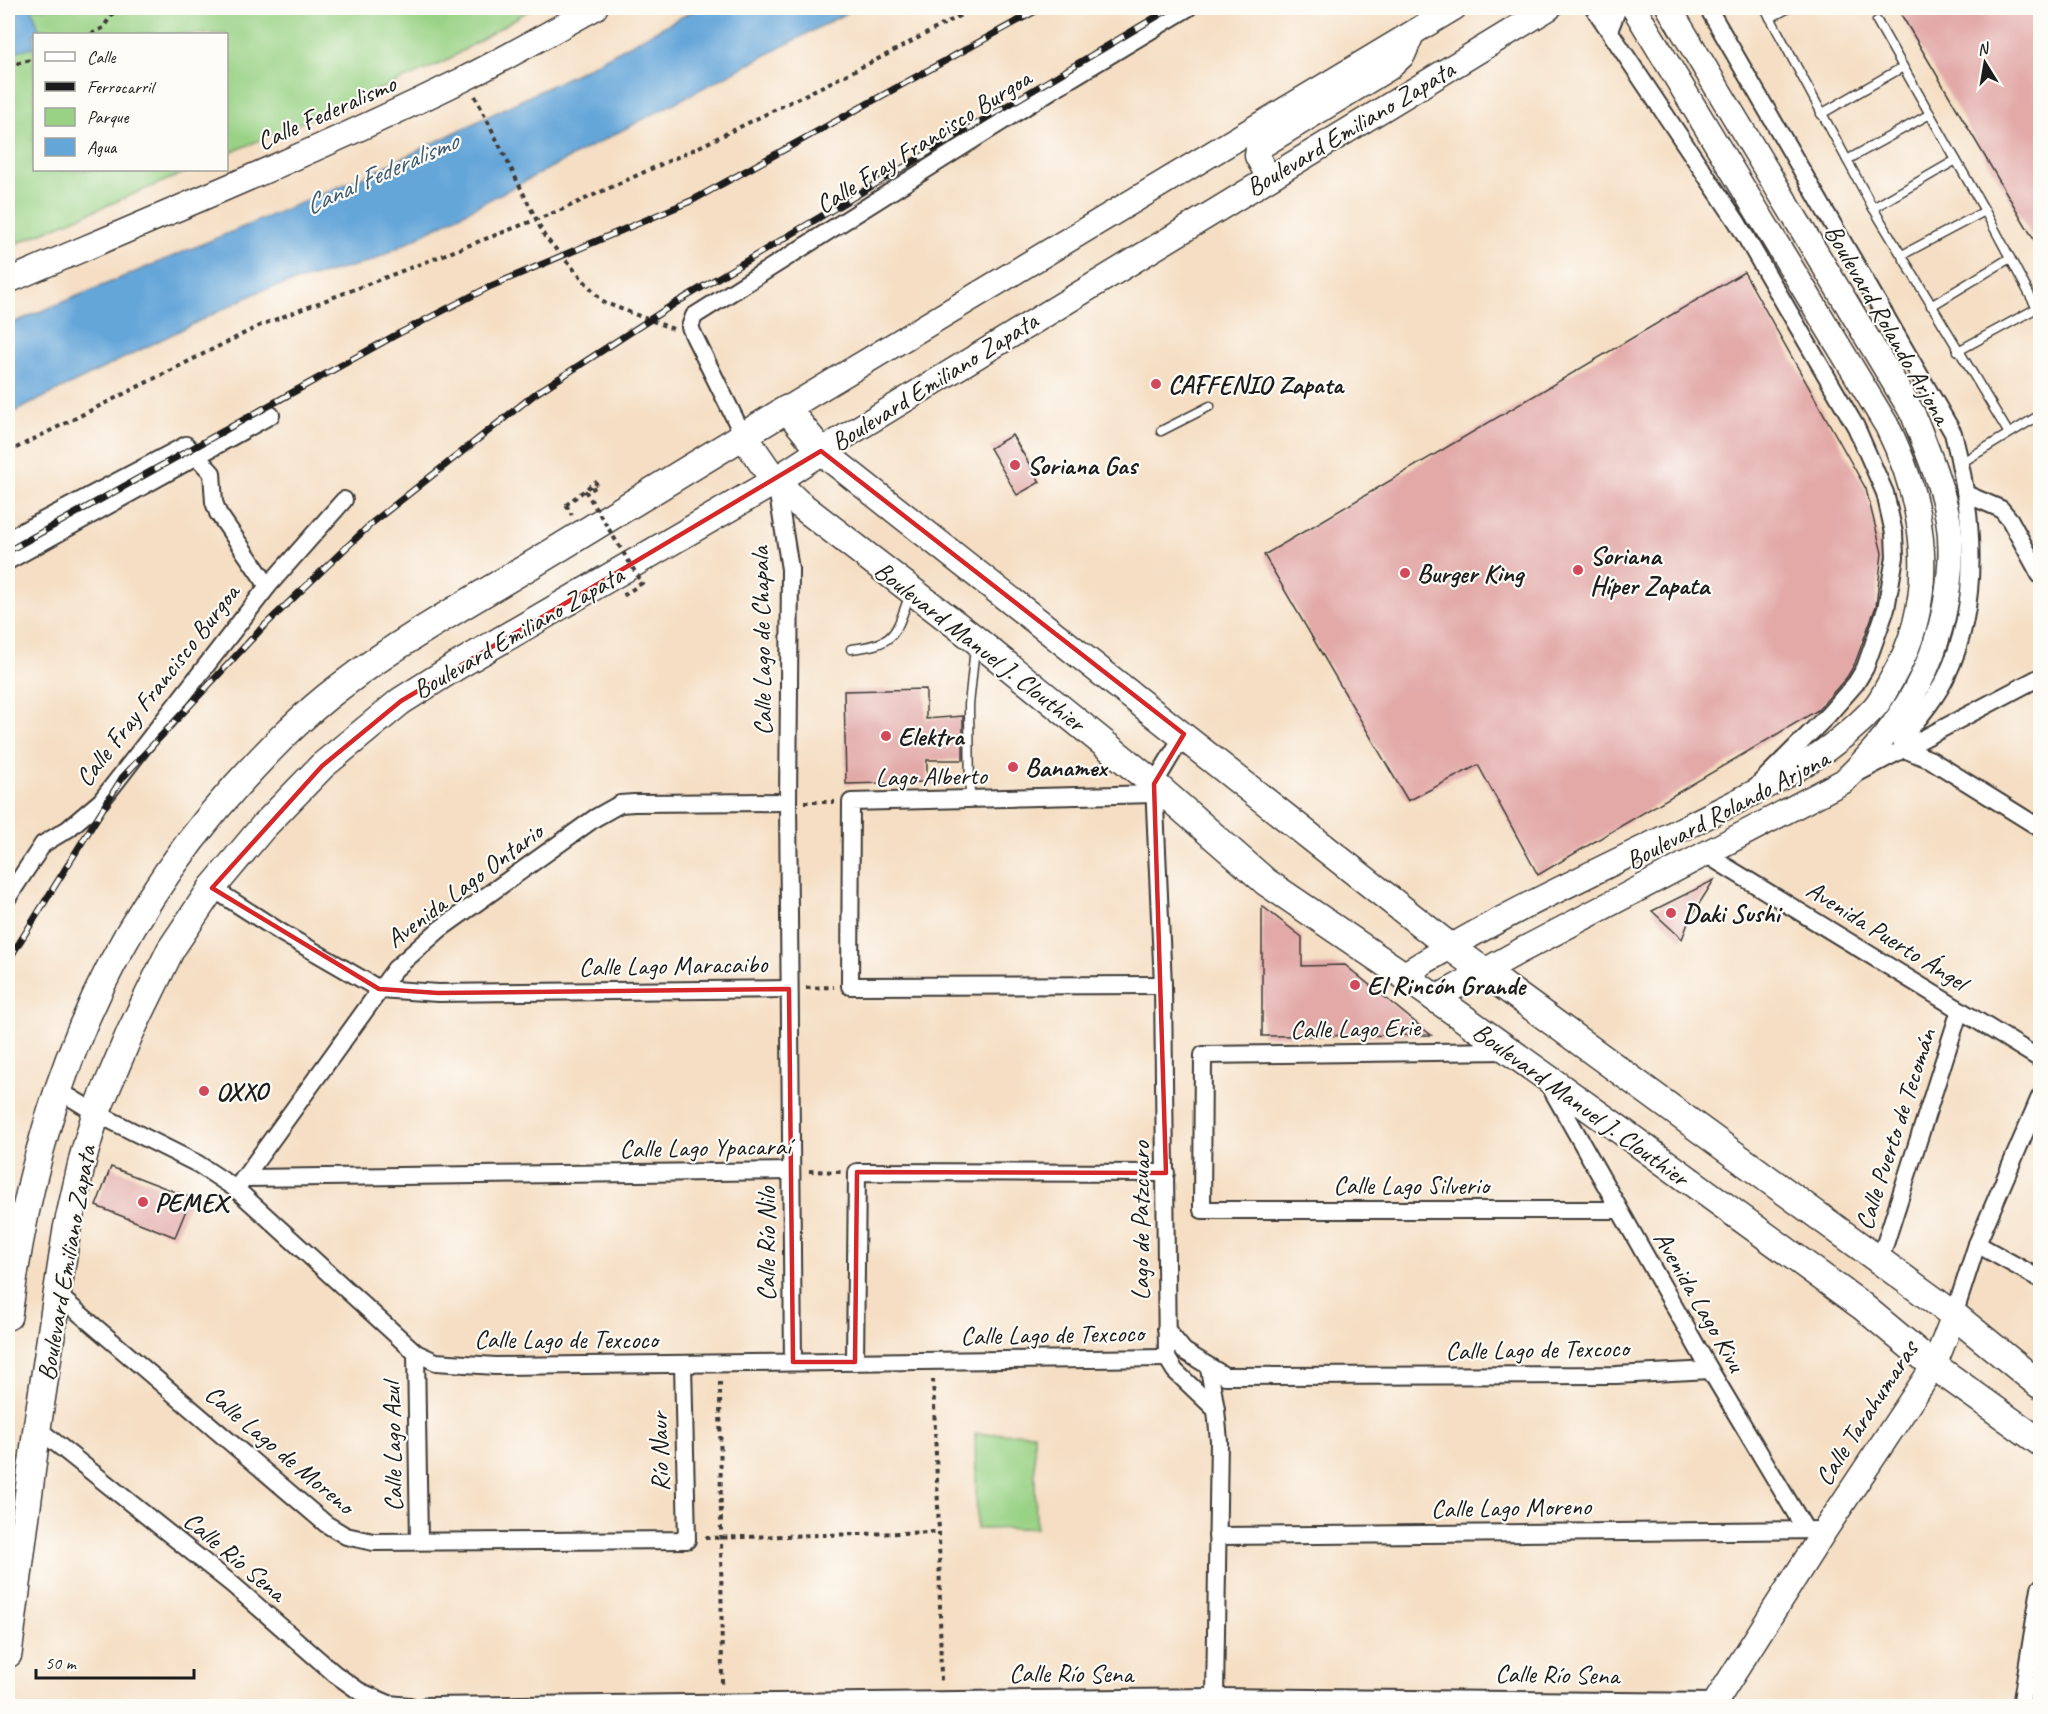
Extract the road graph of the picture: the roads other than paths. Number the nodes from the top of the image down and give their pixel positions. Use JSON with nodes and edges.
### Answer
{"nodes":[{"id":1,"x":595,"y":8,"type":"edge"},
{"id":2,"x":1188,"y":8,"type":"edge"},
{"id":3,"x":1454,"y":8,"type":"edge"},
{"id":4,"x":1549,"y":8,"type":"edge"},
{"id":5,"x":1594,"y":8,"type":"edge"},
{"id":6,"x":1618,"y":8,"type":"edge"},
{"id":7,"x":1634,"y":8,"type":"edge"},
{"id":8,"x":1669,"y":8,"type":"edge"},
{"id":9,"x":1708,"y":8,"type":"edge"},
{"id":10,"x":1765,"y":8,"type":"edge"},
{"id":11,"x":1789,"y":8,"type":"edge"},
{"id":12,"x":1770,"y":18,"type":"junction"},
{"id":13,"x":1877,"y":21,"type":"dead end"},
{"id":14,"x":1610,"y":28,"type":"junction"},
{"id":15,"x":1413,"y":32,"type":"junction"},
{"id":16,"x":1903,"y":67,"type":"junction"},
{"id":17,"x":1821,"y":114,"type":"junction"},
{"id":18,"x":1930,"y":114,"type":"junction"},
{"id":19,"x":1847,"y":160,"type":"junction"},
{"id":20,"x":1956,"y":160,"type":"junction"},
{"id":21,"x":1269,"y":178,"type":"junction"},
{"id":22,"x":1873,"y":208,"type":"junction"},
{"id":23,"x":1985,"y":211,"type":"junction"},
{"id":24,"x":1902,"y":255,"type":"junction"},
{"id":25,"x":2010,"y":258,"type":"junction"},
{"id":26,"x":8,"y":281,"type":"edge"},
{"id":27,"x":1931,"y":306,"type":"junction"},
{"id":28,"x":2039,"y":311,"type":"edge"},
{"id":29,"x":1958,"y":351,"type":"junction"},
{"id":30,"x":1210,"y":406,"type":"dead end"},
{"id":31,"x":786,"y":409,"type":"junction"},
{"id":32,"x":271,"y":415,"type":"dead end"},
{"id":33,"x":2040,"y":415,"type":"edge"},
{"id":34,"x":1161,"y":431,"type":"dead end"},
{"id":35,"x":2008,"y":432,"type":"junction"},
{"id":36,"x":743,"y":435,"type":"junction"},
{"id":37,"x":821,"y":451,"type":"junction"},
{"id":38,"x":198,"y":455,"type":"junction"},
{"id":39,"x":1961,"y":463,"type":"junction"},
{"id":40,"x":776,"y":481,"type":"junction"},
{"id":41,"x":1966,"y":494,"type":"junction"},
{"id":42,"x":344,"y":500,"type":"dead end"},
{"id":43,"x":8,"y":539,"type":"edge"},
{"id":44,"x":8,"y":561,"type":"edge"},
{"id":45,"x":2040,"y":575,"type":"edge"},
{"id":46,"x":268,"y":586,"type":"junction"},
{"id":47,"x":911,"y":591,"type":"junction"},
{"id":48,"x":976,"y":640,"type":"junction"},
{"id":49,"x":851,"y":649,"type":"dead end"},
{"id":50,"x":2040,"y":677,"type":"edge"},
{"id":51,"x":1184,"y":735,"type":"junction"},
{"id":52,"x":1904,"y":749,"type":"junction"},
{"id":53,"x":1844,"y":781,"type":"junction"},
{"id":54,"x":1155,"y":789,"type":"junction"},
{"id":55,"x":1747,"y":796,"type":"junction"},
{"id":56,"x":970,"y":801,"type":"junction"},
{"id":57,"x":788,"y":802,"type":"junction"},
{"id":58,"x":2040,"y":828,"type":"edge"},
{"id":59,"x":1707,"y":855,"type":"junction"},
{"id":60,"x":212,"y":888,"type":"junction"},
{"id":61,"x":8,"y":897,"type":"edge"},
{"id":62,"x":1449,"y":946,"type":"junction"},
{"id":63,"x":1483,"y":972,"type":"junction"},
{"id":64,"x":1403,"y":975,"type":"junction"},
{"id":65,"x":1163,"y":985,"type":"junction"},
{"id":66,"x":379,"y":989,"type":"junction"},
{"id":67,"x":789,"y":989,"type":"junction"},
{"id":68,"x":1434,"y":999,"type":"junction"},
{"id":69,"x":1960,"y":1010,"type":"junction"},
{"id":70,"x":1509,"y":1051,"type":"junction"},
{"id":71,"x":2040,"y":1059,"type":"edge"},
{"id":72,"x":1545,"y":1078,"type":"junction"},
{"id":73,"x":58,"y":1090,"type":"junction"},
{"id":74,"x":2040,"y":1097,"type":"edge"},
{"id":75,"x":96,"y":1113,"type":"junction"},
{"id":76,"x":791,"y":1171,"type":"junction"},
{"id":77,"x":1166,"y":1173,"type":"junction"},
{"id":78,"x":240,"y":1184,"type":"junction"},
{"id":79,"x":1202,"y":1210,"type":"joint"},
{"id":80,"x":1619,"y":1210,"type":"junction"},
{"id":81,"x":1977,"y":1244,"type":"junction"},
{"id":82,"x":1879,"y":1263,"type":"junction"},
{"id":83,"x":2040,"y":1280,"type":"edge"},
{"id":84,"x":59,"y":1296,"type":"junction"},
{"id":85,"x":1954,"y":1315,"type":"junction"},
{"id":86,"x":8,"y":1316,"type":"edge"},
{"id":87,"x":1166,"y":1329,"type":"junction"},
{"id":88,"x":416,"y":1353,"type":"junction"},
{"id":89,"x":1167,"y":1358,"type":"junction"},
{"id":90,"x":793,"y":1362,"type":"junction"},
{"id":91,"x":855,"y":1362,"type":"junction"},
{"id":92,"x":683,"y":1364,"type":"junction"},
{"id":93,"x":1934,"y":1366,"type":"junction"},
{"id":94,"x":1209,"y":1368,"type":"junction"},
{"id":95,"x":1710,"y":1370,"type":"junction"},
{"id":96,"x":2040,"y":1385,"type":"edge"},
{"id":97,"x":1216,"y":1410,"type":"junction"},
{"id":98,"x":37,"y":1428,"type":"junction"},
{"id":99,"x":2040,"y":1442,"type":"edge"},
{"id":100,"x":1815,"y":1529,"type":"junction"},
{"id":101,"x":1216,"y":1536,"type":"junction"},
{"id":102,"x":687,"y":1540,"type":"joint"},
{"id":103,"x":419,"y":1541,"type":"junction"},
{"id":104,"x":2040,"y":1588,"type":"edge"},
{"id":105,"x":8,"y":1654,"type":"edge"},
{"id":106,"x":1215,"y":1697,"type":"junction"},
{"id":107,"x":932,"y":1702,"type":"edge"},
{"id":108,"x":968,"y":1702,"type":"edge"},
{"id":109,"x":533,"y":1705,"type":"edge"},
{"id":110,"x":1718,"y":1705,"type":"edge"},
{"id":111,"x":410,"y":1707,"type":"edge"},
{"id":112,"x":426,"y":1707,"type":"edge"},
{"id":113,"x":2021,"y":1707,"type":"edge"}],
"edges":[{"from":1,"to":26,"type":"main road","name":"Calle Federalismo"},
{"from":2,"to":36,"type":"street","name":"Calle Fray Francisco Burgoa"},
{"from":3,"to":15,"type":"main road","name":"Boulevard Emiliano Zapata"},
{"from":4,"to":21,"type":"main road","name":"Boulevard Emiliano Zapata"},
{"from":5,"to":14,"type":"street"},
{"from":6,"to":14,"type":"street"},
{"from":7,"to":55,"type":"main road","name":"Boulevard Rolando Arjona"},
{"from":8,"to":53,"type":"main road","name":"Boulevard Rolando Arjona"},
{"from":9,"to":39,"type":"street"},
{"from":10,"to":12,"type":"lane"},
{"from":11,"to":12,"type":"lane"},
{"from":12,"to":17,"type":"lane"},
{"from":13,"to":16,"type":"lane"},
{"from":14,"to":55,"type":"street"},
{"from":15,"to":21,"type":"main road"},
{"from":15,"to":31,"type":"main road","name":"Boulevard Emiliano Zapata"},
{"from":16,"to":17,"type":"lane"},
{"from":16,"to":18,"type":"lane"},
{"from":17,"to":19,"type":"lane"},
{"from":18,"to":19,"type":"lane"},
{"from":18,"to":20,"type":"lane"},
{"from":19,"to":22,"type":"lane"},
{"from":20,"to":22,"type":"lane"},
{"from":20,"to":23,"type":"lane"},
{"from":21,"to":37,"type":"main road","name":"Boulevard Emiliano Zapata"},
{"from":22,"to":24,"type":"lane"},
{"from":23,"to":24,"type":"lane"},
{"from":23,"to":25,"type":"lane"},
{"from":24,"to":27,"type":"lane"},
{"from":25,"to":27,"type":"lane"},
{"from":25,"to":28,"type":"lane"},
{"from":27,"to":29,"type":"lane"},
{"from":28,"to":29,"type":"lane"},
{"from":29,"to":35,"type":"lane"},
{"from":30,"to":34,"type":"lane"},
{"from":31,"to":36,"type":"main road","name":"Boulevard Emiliano Zapata"},
{"from":31,"to":37,"type":"main road","name":"Boulevard Manuel J. Clouthier"},
{"from":32,"to":38,"type":"street"},
{"from":33,"to":35,"type":"lane"},
{"from":35,"to":39,"type":"lane"},
{"from":36,"to":40,"type":"main road","name":"Boulevard Manuel J. Clouthier"},
{"from":36,"to":73,"type":"main road","name":"Boulevard Emiliano Zapata"},
{"from":37,"to":40,"type":"main road","name":"Boulevard Emiliano Zapata"},
{"from":37,"to":51,"type":"main road","name":"Boulevard Manuel J. Clouthier"},
{"from":38,"to":43,"type":"street"},
{"from":38,"to":44,"type":"street"},
{"from":38,"to":46,"type":"street"},
{"from":39,"to":41,"type":"street"},
{"from":40,"to":47,"type":"main road","name":"Boulevard Manuel J. Clouthier"},
{"from":40,"to":57,"type":"street","name":"Calle Lago de Chapala"},
{"from":40,"to":60,"type":"main road","name":"Boulevard Emiliano Zapata"},
{"from":41,"to":45,"type":"street"},
{"from":41,"to":52,"type":"street"},
{"from":42,"to":46,"type":"street","name":"Calle Fray Francisco Burgoa"},
{"from":46,"to":61,"type":"street","name":"Calle Fray Francisco Burgoa"},
{"from":47,"to":48,"type":"main road","name":"Boulevard Manuel J. Clouthier"},
{"from":47,"to":49,"type":"lane"},
{"from":48,"to":54,"type":"main road","name":"Boulevard Manuel J. Clouthier"},
{"from":48,"to":56,"type":"lane"},
{"from":50,"to":52,"type":"street"},
{"from":51,"to":54,"type":"street"},
{"from":51,"to":62,"type":"main road","name":"Boulevard Manuel J. Clouthier"},
{"from":52,"to":53,"type":"street"},
{"from":52,"to":58,"type":"street"},
{"from":53,"to":59,"type":"main road","name":"Boulevard Rolando Arjona"},
{"from":54,"to":56,"type":"street","name":"Lago Alberto"},
{"from":54,"to":64,"type":"main road","name":"Boulevard Manuel J. Clouthier"},
{"from":54,"to":65,"type":"street","name":"Lago de Patzcuaro"},
{"from":55,"to":62,"type":"main road","name":"Boulevard Rolando Arjona"},
{"from":56,"to":65,"type":"street","name":"Lago Alberto"},
{"from":57,"to":66,"type":"street","name":"Avenida Lago Ontario"},
{"from":57,"to":67,"type":"street","name":"Calle Río Nilo"},
{"from":59,"to":63,"type":"main road","name":"Boulevard Rolando Arjona"},
{"from":59,"to":69,"type":"street","name":"Avenida Puerto Ángel"},
{"from":60,"to":66,"type":"street","name":"Calle Lago Maracaibo"},
{"from":60,"to":75,"type":"main road","name":"Boulevard Emiliano Zapata"},
{"from":62,"to":63,"type":"main road","name":"Boulevard Manuel J. Clouthier"},
{"from":62,"to":64,"type":"main road","name":"Boulevard Rolando Arjona"},
{"from":63,"to":68,"type":"main road","name":"Boulevard Rolando Arjona"},
{"from":63,"to":82,"type":"main road","name":"Boulevard Manuel J. Clouthier"},
{"from":64,"to":68,"type":"main road","name":"Boulevard Manuel J. Clouthier"},
{"from":65,"to":77,"type":"street","name":"Lago de Patzcuaro"},
{"from":66,"to":67,"type":"street","name":"Calle Lago Maracaibo"},
{"from":66,"to":78,"type":"street","name":"Avenida Lago Ontario"},
{"from":67,"to":76,"type":"street","name":"Calle Río Nilo"},
{"from":68,"to":70,"type":"main road","name":"Boulevard Manuel J. Clouthier"},
{"from":69,"to":71,"type":"street","name":"Avenida Puerto Ángel"},
{"from":69,"to":82,"type":"street","name":"Calle Puerto de Tecomán"},
{"from":70,"to":72,"type":"main road","name":"Boulevard Manuel J. Clouthier"},
{"from":70,"to":79,"type":"street","name":"Calle Lago Erie"},
{"from":72,"to":80,"type":"street","name":"Avenida Lago Kivu"},
{"from":72,"to":93,"type":"main road","name":"Boulevard Manuel J. Clouthier"},
{"from":73,"to":75,"type":"street","name":"Calle Lago de Texcoco"},
{"from":73,"to":86,"type":"main road","name":"Boulevard Emiliano Zapata"},
{"from":74,"to":81,"type":"street","name":"Calle Tarahumaras"},
{"from":75,"to":78,"type":"street","name":"Calle Lago de Texcoco"},
{"from":75,"to":84,"type":"main road","name":"Boulevard Emiliano Zapata"},
{"from":76,"to":78,"type":"street","name":"Calle Lago Ypacaraí"},
{"from":76,"to":90,"type":"street","name":"Calle Río Nilo"},
{"from":77,"to":87,"type":"street","name":"Lago de Patzcuaro"},
{"from":77,"to":91,"type":"street"},
{"from":78,"to":88,"type":"street","name":"Calle Lago de Texcoco"},
{"from":79,"to":80,"type":"street","name":"Calle Lago Silverio"},
{"from":80,"to":95,"type":"street","name":"Avenida Lago Kivu"},
{"from":81,"to":83,"type":"street"},
{"from":81,"to":85,"type":"street","name":"Calle Tarahumaras"},
{"from":82,"to":85,"type":"main road","name":"Boulevard Manuel J. Clouthier"},
{"from":84,"to":98,"type":"main road","name":"Boulevard Emiliano Zapata"},
{"from":84,"to":103,"type":"street","name":"Calle Lago de Moreno"},
{"from":85,"to":93,"type":"main road","name":"Calle Tarahumaras"},
{"from":85,"to":96,"type":"main road","name":"Boulevard Manuel J. Clouthier"},
{"from":87,"to":89,"type":"street","name":"Lago de Patzcuaro"},
{"from":87,"to":94,"type":"street","name":"Calle Lago de Texcoco"},
{"from":88,"to":92,"type":"street","name":"Calle Lago de Texcoco"},
{"from":88,"to":103,"type":"street","name":"Calle Lago Azul"},
{"from":89,"to":91,"type":"street","name":"Calle Lago de Texcoco"},
{"from":89,"to":97,"type":"street"},
{"from":90,"to":91,"type":"street","name":"Calle Lago de Texcoco"},
{"from":90,"to":92,"type":"street","name":"Calle Lago de Texcoco"},
{"from":92,"to":102,"type":"street","name":"Río Naur"},
{"from":93,"to":99,"type":"main road","name":"Boulevard Manuel J. Clouthier"},
{"from":93,"to":100,"type":"main road","name":"Calle Tarahumaras"},
{"from":94,"to":95,"type":"street","name":"Calle Lago de Texcoco"},
{"from":94,"to":97,"type":"street"},
{"from":95,"to":100,"type":"street","name":"Avenida Lago Kivu"},
{"from":97,"to":101,"type":"street"},
{"from":98,"to":105,"type":"main road","name":"Boulevard Emiliano Zapata"},
{"from":98,"to":111,"type":"street","name":"Calle Río Sena"},
{"from":100,"to":101,"type":"street","name":"Calle Lago Moreno"},
{"from":100,"to":110,"type":"main road","name":"Calle Tarahumaras"},
{"from":101,"to":106,"type":"street"},
{"from":102,"to":103,"type":"street","name":"Calle Lago de Moreno"},
{"from":104,"to":113,"type":"street"},
{"from":106,"to":108,"type":"street","name":"Calle Río Sena"},
{"from":106,"to":110,"type":"street","name":"Calle Río Sena"},
{"from":107,"to":108,"type":"street","name":"Calle Río Sena"},
{"from":107,"to":109,"type":"street","name":"Calle Río Sena"},
{"from":109,"to":112,"type":"street","name":"Calle Río Sena"}]}
